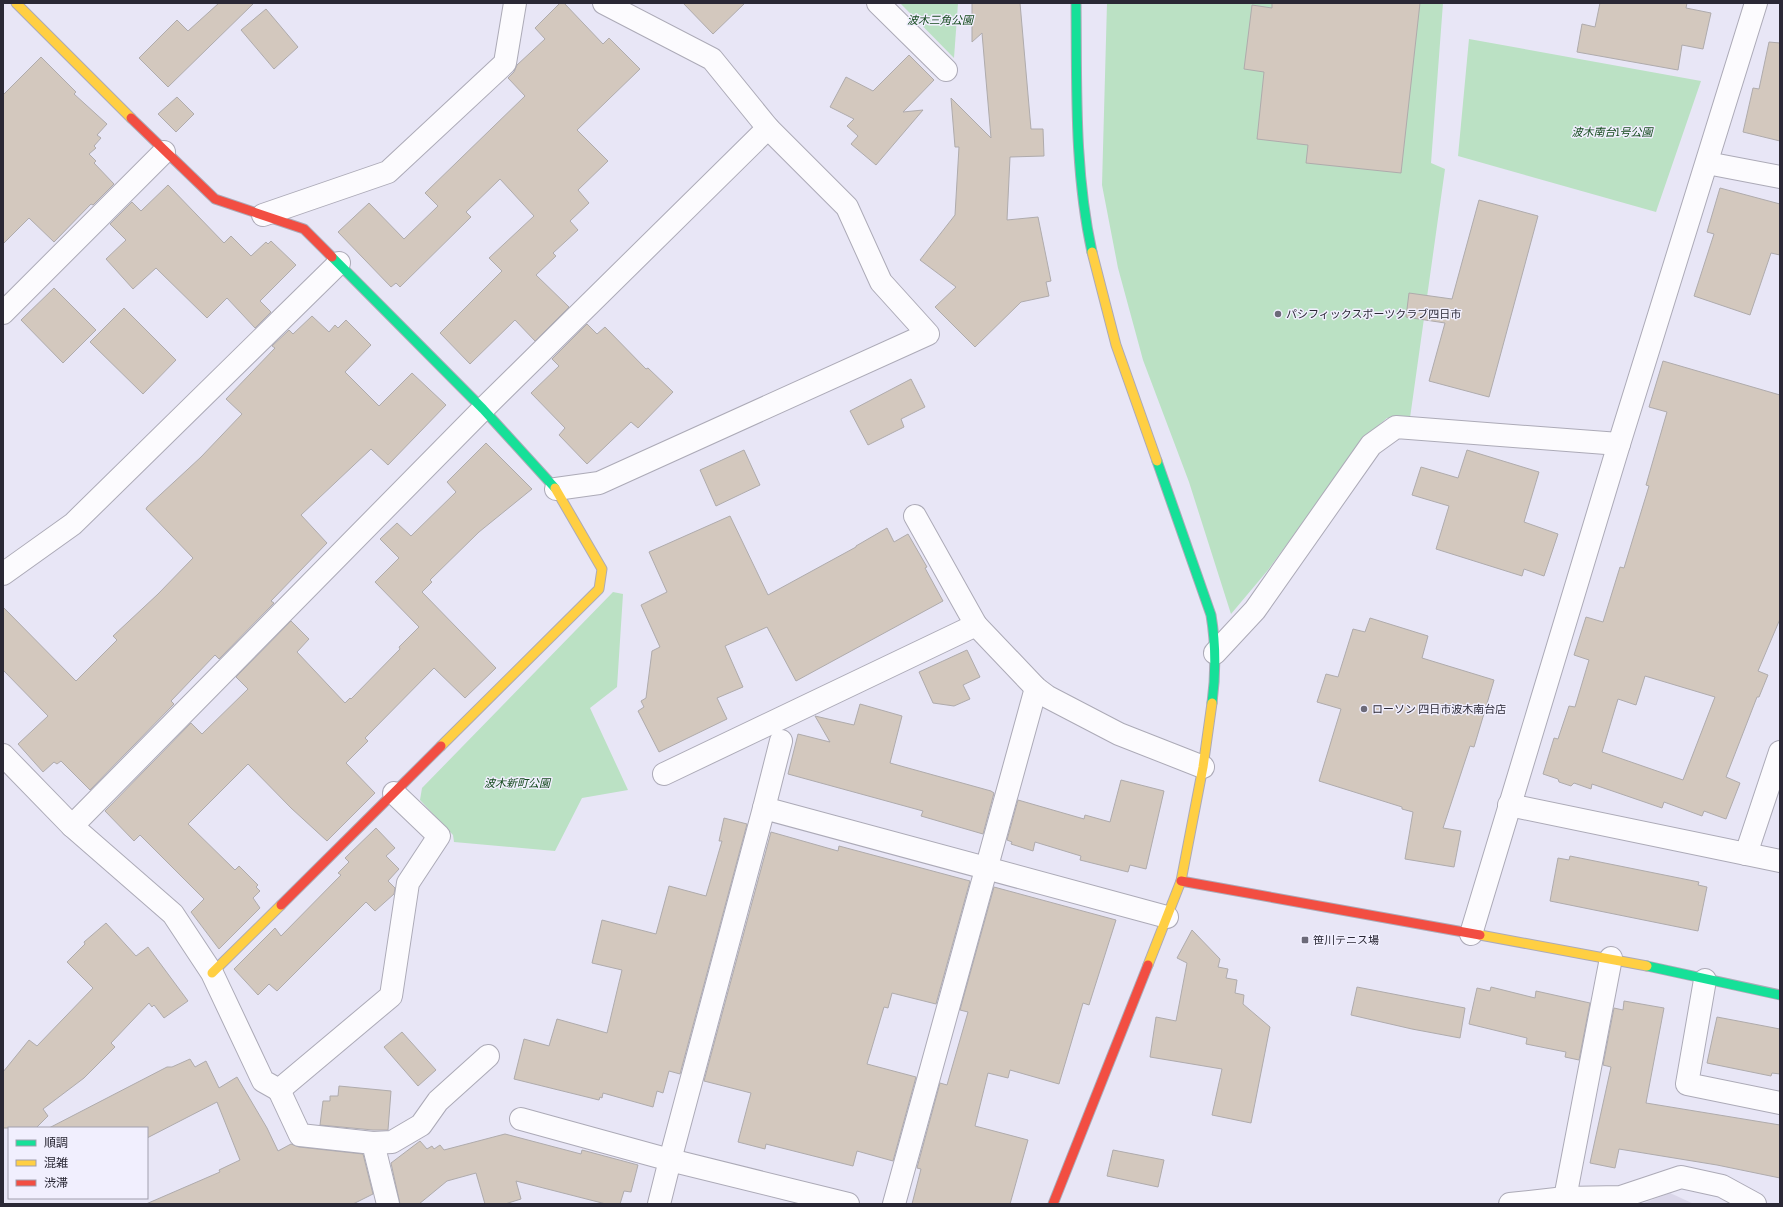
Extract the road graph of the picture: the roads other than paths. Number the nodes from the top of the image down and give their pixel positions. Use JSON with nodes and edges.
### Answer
{"nodes":[{"id":1,"x":16,"y":3,"type":"edge"},
{"id":2,"x":515,"y":3,"type":"edge"},
{"id":3,"x":604,"y":3,"type":"edge"},
{"id":4,"x":878,"y":3,"type":"edge"},
{"id":5,"x":1076,"y":3,"type":"edge"},
{"id":6,"x":1756,"y":3,"type":"edge"},
{"id":7,"x":946,"y":70,"type":"dead end"},
{"id":8,"x":768,"y":128,"type":"junction"},
{"id":9,"x":164,"y":152,"type":"junction"},
{"id":10,"x":1707,"y":163,"type":"junction"},
{"id":11,"x":1780,"y":177,"type":"edge"},
{"id":12,"x":263,"y":216,"type":"junction"},
{"id":13,"x":339,"y":263,"type":"junction"},
{"id":14,"x":3,"y":313,"type":"edge"},
{"id":15,"x":483,"y":408,"type":"junction"},
{"id":16,"x":1620,"y":444,"type":"junction"},
{"id":17,"x":556,"y":489,"type":"junction"},
{"id":18,"x":915,"y":516,"type":"dead end"},
{"id":19,"x":3,"y":574,"type":"edge"},
{"id":20,"x":976,"y":625,"type":"junction"},
{"id":21,"x":1215,"y":653,"type":"junction"},
{"id":22,"x":1036,"y":688,"type":"junction"},
{"id":23,"x":781,"y":741,"type":"dead end"},
{"id":24,"x":1780,"y":752,"type":"edge"},
{"id":25,"x":3,"y":754,"type":"edge"},
{"id":26,"x":1203,"y":767,"type":"junction"},
{"id":27,"x":664,"y":774,"type":"dead end"},
{"id":28,"x":394,"y":793,"type":"junction"},
{"id":29,"x":1509,"y":805,"type":"junction"},
{"id":30,"x":764,"y":808,"type":"junction"},
{"id":31,"x":72,"y":826,"type":"junction"},
{"id":32,"x":1746,"y":854,"type":"junction"},
{"id":33,"x":1780,"y":861,"type":"edge"},
{"id":34,"x":987,"y":869,"type":"junction"},
{"id":35,"x":1181,"y":881,"type":"junction"},
{"id":36,"x":1167,"y":917,"type":"junction"},
{"id":37,"x":1471,"y":934,"type":"junction"},
{"id":38,"x":1611,"y":958,"type":"junction"},
{"id":39,"x":212,"y":973,"type":"junction"},
{"id":40,"x":1705,"y":980,"type":"junction"},
{"id":41,"x":1780,"y":995,"type":"edge"},
{"id":42,"x":488,"y":1056,"type":"dead end"},
{"id":43,"x":279,"y":1090,"type":"junction"},
{"id":44,"x":1780,"y":1103,"type":"edge"},
{"id":45,"x":521,"y":1119,"type":"dead end"},
{"id":46,"x":373,"y":1142,"type":"junction"},
{"id":47,"x":670,"y":1160,"type":"junction"},
{"id":48,"x":1565,"y":1198,"type":"junction"},
{"id":49,"x":388,"y":1204,"type":"edge"},
{"id":50,"x":659,"y":1204,"type":"edge"},
{"id":51,"x":848,"y":1204,"type":"edge"},
{"id":52,"x":894,"y":1204,"type":"edge"},
{"id":53,"x":1053,"y":1204,"type":"edge"},
{"id":54,"x":1510,"y":1204,"type":"edge"},
{"id":55,"x":1755,"y":1204,"type":"edge"}],
"edges":[{"from":1,"to":9,"type":"street"},
{"from":2,"to":12,"type":"street"},
{"from":3,"to":8,"type":"street"},
{"from":4,"to":7,"type":"street"},
{"from":5,"to":21,"type":"street"},
{"from":6,"to":10,"type":"street"},
{"from":8,"to":15,"type":"street"},
{"from":8,"to":17,"type":"street"},
{"from":9,"to":12,"type":"street"},
{"from":9,"to":14,"type":"street"},
{"from":10,"to":11,"type":"street"},
{"from":10,"to":16,"type":"street"},
{"from":12,"to":13,"type":"street"},
{"from":13,"to":15,"type":"street"},
{"from":13,"to":19,"type":"street"},
{"from":15,"to":17,"type":"street"},
{"from":15,"to":31,"type":"street"},
{"from":16,"to":21,"type":"street"},
{"from":16,"to":29,"type":"street"},
{"from":17,"to":28,"type":"street"},
{"from":18,"to":20,"type":"street"},
{"from":20,"to":22,"type":"street"},
{"from":20,"to":27,"type":"street"},
{"from":21,"to":26,"type":"street"},
{"from":22,"to":26,"type":"street"},
{"from":22,"to":34,"type":"street"},
{"from":23,"to":30,"type":"street"},
{"from":24,"to":32,"type":"street"},
{"from":25,"to":31,"type":"street"},
{"from":26,"to":35,"type":"street"},
{"from":28,"to":39,"type":"street"},
{"from":28,"to":43,"type":"street"},
{"from":29,"to":32,"type":"street"},
{"from":29,"to":37,"type":"street"},
{"from":30,"to":34,"type":"street"},
{"from":30,"to":47,"type":"street"},
{"from":31,"to":39,"type":"street"},
{"from":32,"to":33,"type":"street"},
{"from":34,"to":36,"type":"street"},
{"from":34,"to":52,"type":"street"},
{"from":35,"to":36,"type":"street"},
{"from":35,"to":37,"type":"street"},
{"from":36,"to":53,"type":"street"},
{"from":37,"to":38,"type":"street"},
{"from":38,"to":40,"type":"street"},
{"from":38,"to":48,"type":"street"},
{"from":39,"to":43,"type":"street"},
{"from":40,"to":41,"type":"street"},
{"from":40,"to":44,"type":"street"},
{"from":42,"to":46,"type":"street"},
{"from":43,"to":46,"type":"street"},
{"from":45,"to":47,"type":"street"},
{"from":46,"to":49,"type":"street"},
{"from":47,"to":50,"type":"street"},
{"from":47,"to":51,"type":"street"},
{"from":48,"to":54,"type":"street"},
{"from":48,"to":55,"type":"street"}]}
